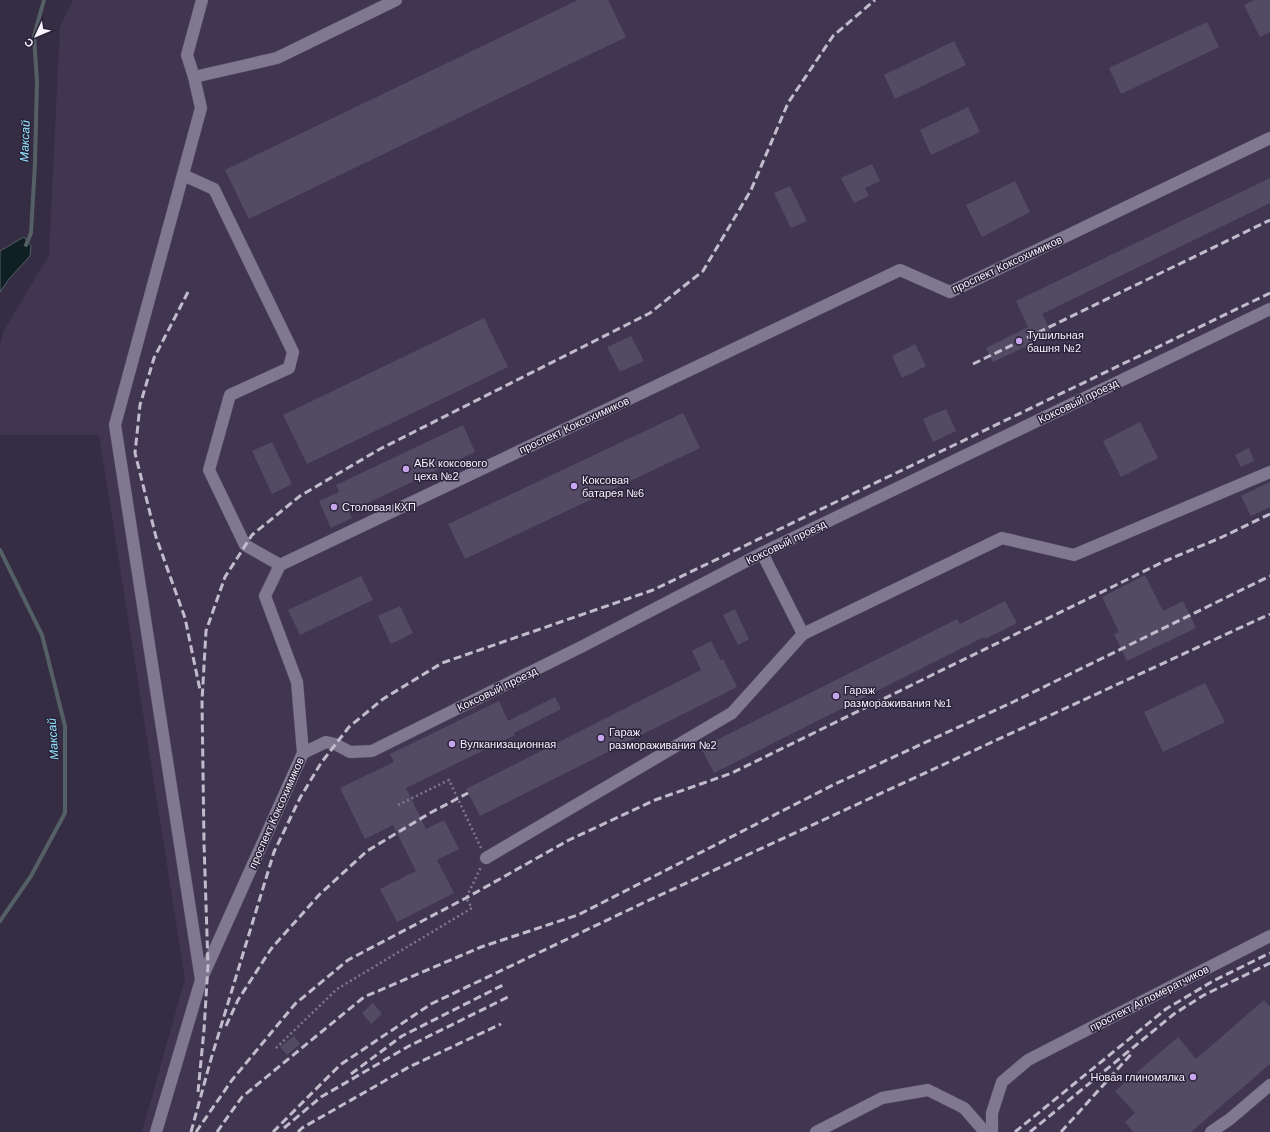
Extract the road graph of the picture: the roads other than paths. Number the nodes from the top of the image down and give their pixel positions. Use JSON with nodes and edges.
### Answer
{"nodes":[{"id":1,"x":202,"y":0,"type":"edge"},
{"id":2,"x":396,"y":0,"type":"edge"},
{"id":3,"x":194,"y":77,"type":"junction"},
{"id":4,"x":1270,"y":138,"type":"edge"},
{"id":5,"x":183,"y":175,"type":"junction"},
{"id":6,"x":1270,"y":309,"type":"edge"},
{"id":7,"x":1270,"y":472,"type":"edge"},
{"id":8,"x":762,"y":553,"type":"junction"},
{"id":9,"x":280,"y":565,"type":"junction"},
{"id":10,"x":803,"y":634,"type":"junction"},
{"id":11,"x":303,"y":752,"type":"junction"},
{"id":12,"x":486,"y":858,"type":"road end"},
{"id":13,"x":1270,"y":936,"type":"edge"},
{"id":14,"x":201,"y":980,"type":"junction"},
{"id":15,"x":1270,"y":1085,"type":"edge"},
{"id":16,"x":156,"y":1132,"type":"edge"},
{"id":17,"x":816,"y":1132,"type":"edge"},
{"id":18,"x":985,"y":1132,"type":"edge"},
{"id":19,"x":992,"y":1132,"type":"edge"},
{"id":20,"x":1211,"y":1132,"type":"edge"}],
"edges":[{"from":1,"to":3,"type":"street"},
{"from":2,"to":3,"type":"street"},
{"from":3,"to":5,"type":"street"},
{"from":4,"to":9,"type":"street","name":"проспект Коксохимиков"},
{"from":5,"to":9,"type":"street"},
{"from":5,"to":14,"type":"street"},
{"from":6,"to":8,"type":"street","name":"Коксовый проезд"},
{"from":7,"to":10,"type":"street"},
{"from":8,"to":10,"type":"street"},
{"from":8,"to":11,"type":"street","name":"Коксовый проезд"},
{"from":9,"to":11,"type":"street","name":"проспект Коксохимиков"},
{"from":10,"to":12,"type":"street"},
{"from":11,"to":14,"type":"street","name":"проспект Коксохимиков"},
{"from":13,"to":19,"type":"street","name":"проспект Агломератчиков"},
{"from":14,"to":16,"type":"street","name":"проспект Коксохимиков"},
{"from":15,"to":20,"type":"street"},
{"from":17,"to":18,"type":"street"}]}
